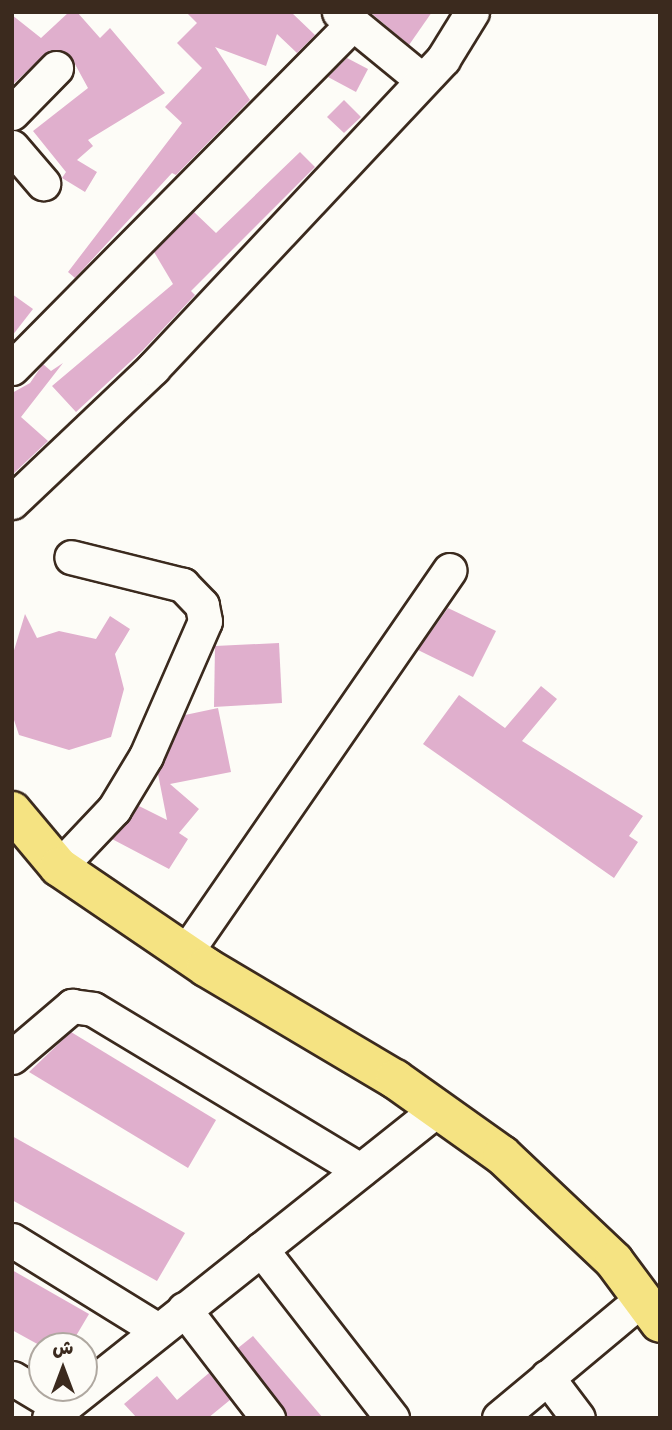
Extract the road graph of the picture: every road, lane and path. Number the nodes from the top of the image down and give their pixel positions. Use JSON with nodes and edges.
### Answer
{"nodes":[{"id":1,"x":472,"y":12,"type":"edge"},
{"id":2,"x":345,"y":19,"type":"edge"},
{"id":3,"x":57,"y":68,"type":"dead end"},
{"id":4,"x":422,"y":80,"type":"junction"},
{"id":5,"x":12,"y":113,"type":"edge"},
{"id":6,"x":12,"y":147,"type":"edge"},
{"id":7,"x":43,"y":183,"type":"dead end"},
{"id":8,"x":12,"y":368,"type":"edge"},
{"id":9,"x":12,"y":502,"type":"edge"},
{"id":10,"x":71,"y":557,"type":"dead end"},
{"id":11,"x":450,"y":570,"type":"dead end"},
{"id":12,"x":12,"y":811,"type":"edge"},
{"id":13,"x":59,"y":867,"type":"junction"},
{"id":14,"x":186,"y":952,"type":"junction"},
{"id":15,"x":12,"y":1057,"type":"edge"},
{"id":16,"x":437,"y":1109,"type":"junction"},
{"id":17,"x":360,"y":1170,"type":"junction"},
{"id":18,"x":12,"y":1240,"type":"edge"},
{"id":19,"x":261,"y":1248,"type":"junction"},
{"id":20,"x":184,"y":1309,"type":"junction"},
{"id":21,"x":651,"y":1311,"type":"edge"},
{"id":22,"x":158,"y":1330,"type":"junction"},
{"id":23,"x":547,"y":1377,"type":"junction"},
{"id":24,"x":12,"y":1378,"type":"edge"},
{"id":25,"x":55,"y":1412,"type":"edge"},
{"id":26,"x":268,"y":1418,"type":"edge"},
{"id":27,"x":392,"y":1418,"type":"edge"},
{"id":28,"x":499,"y":1418,"type":"edge"},
{"id":29,"x":578,"y":1418,"type":"edge"}],
"edges":[{"from":1,"to":4,"type":"street"},
{"from":2,"to":4,"type":"street"},
{"from":2,"to":8,"type":"street"},
{"from":3,"to":5,"type":"street"},
{"from":4,"to":9,"type":"street"},
{"from":6,"to":7,"type":"street"},
{"from":10,"to":13,"type":"street"},
{"from":11,"to":14,"type":"street"},
{"from":12,"to":13,"type":"main road"},
{"from":13,"to":14,"type":"main road"},
{"from":14,"to":16,"type":"main road"},
{"from":15,"to":17,"type":"street"},
{"from":16,"to":17,"type":"street"},
{"from":16,"to":21,"type":"main road"},
{"from":17,"to":19,"type":"street"},
{"from":18,"to":22,"type":"street"},
{"from":19,"to":20,"type":"street"},
{"from":19,"to":27,"type":"street"},
{"from":20,"to":22,"type":"street"},
{"from":20,"to":26,"type":"street"},
{"from":21,"to":23,"type":"street"},
{"from":22,"to":25,"type":"street"},
{"from":23,"to":28,"type":"street"},
{"from":23,"to":29,"type":"street"},
{"from":24,"to":25,"type":"street"}]}
